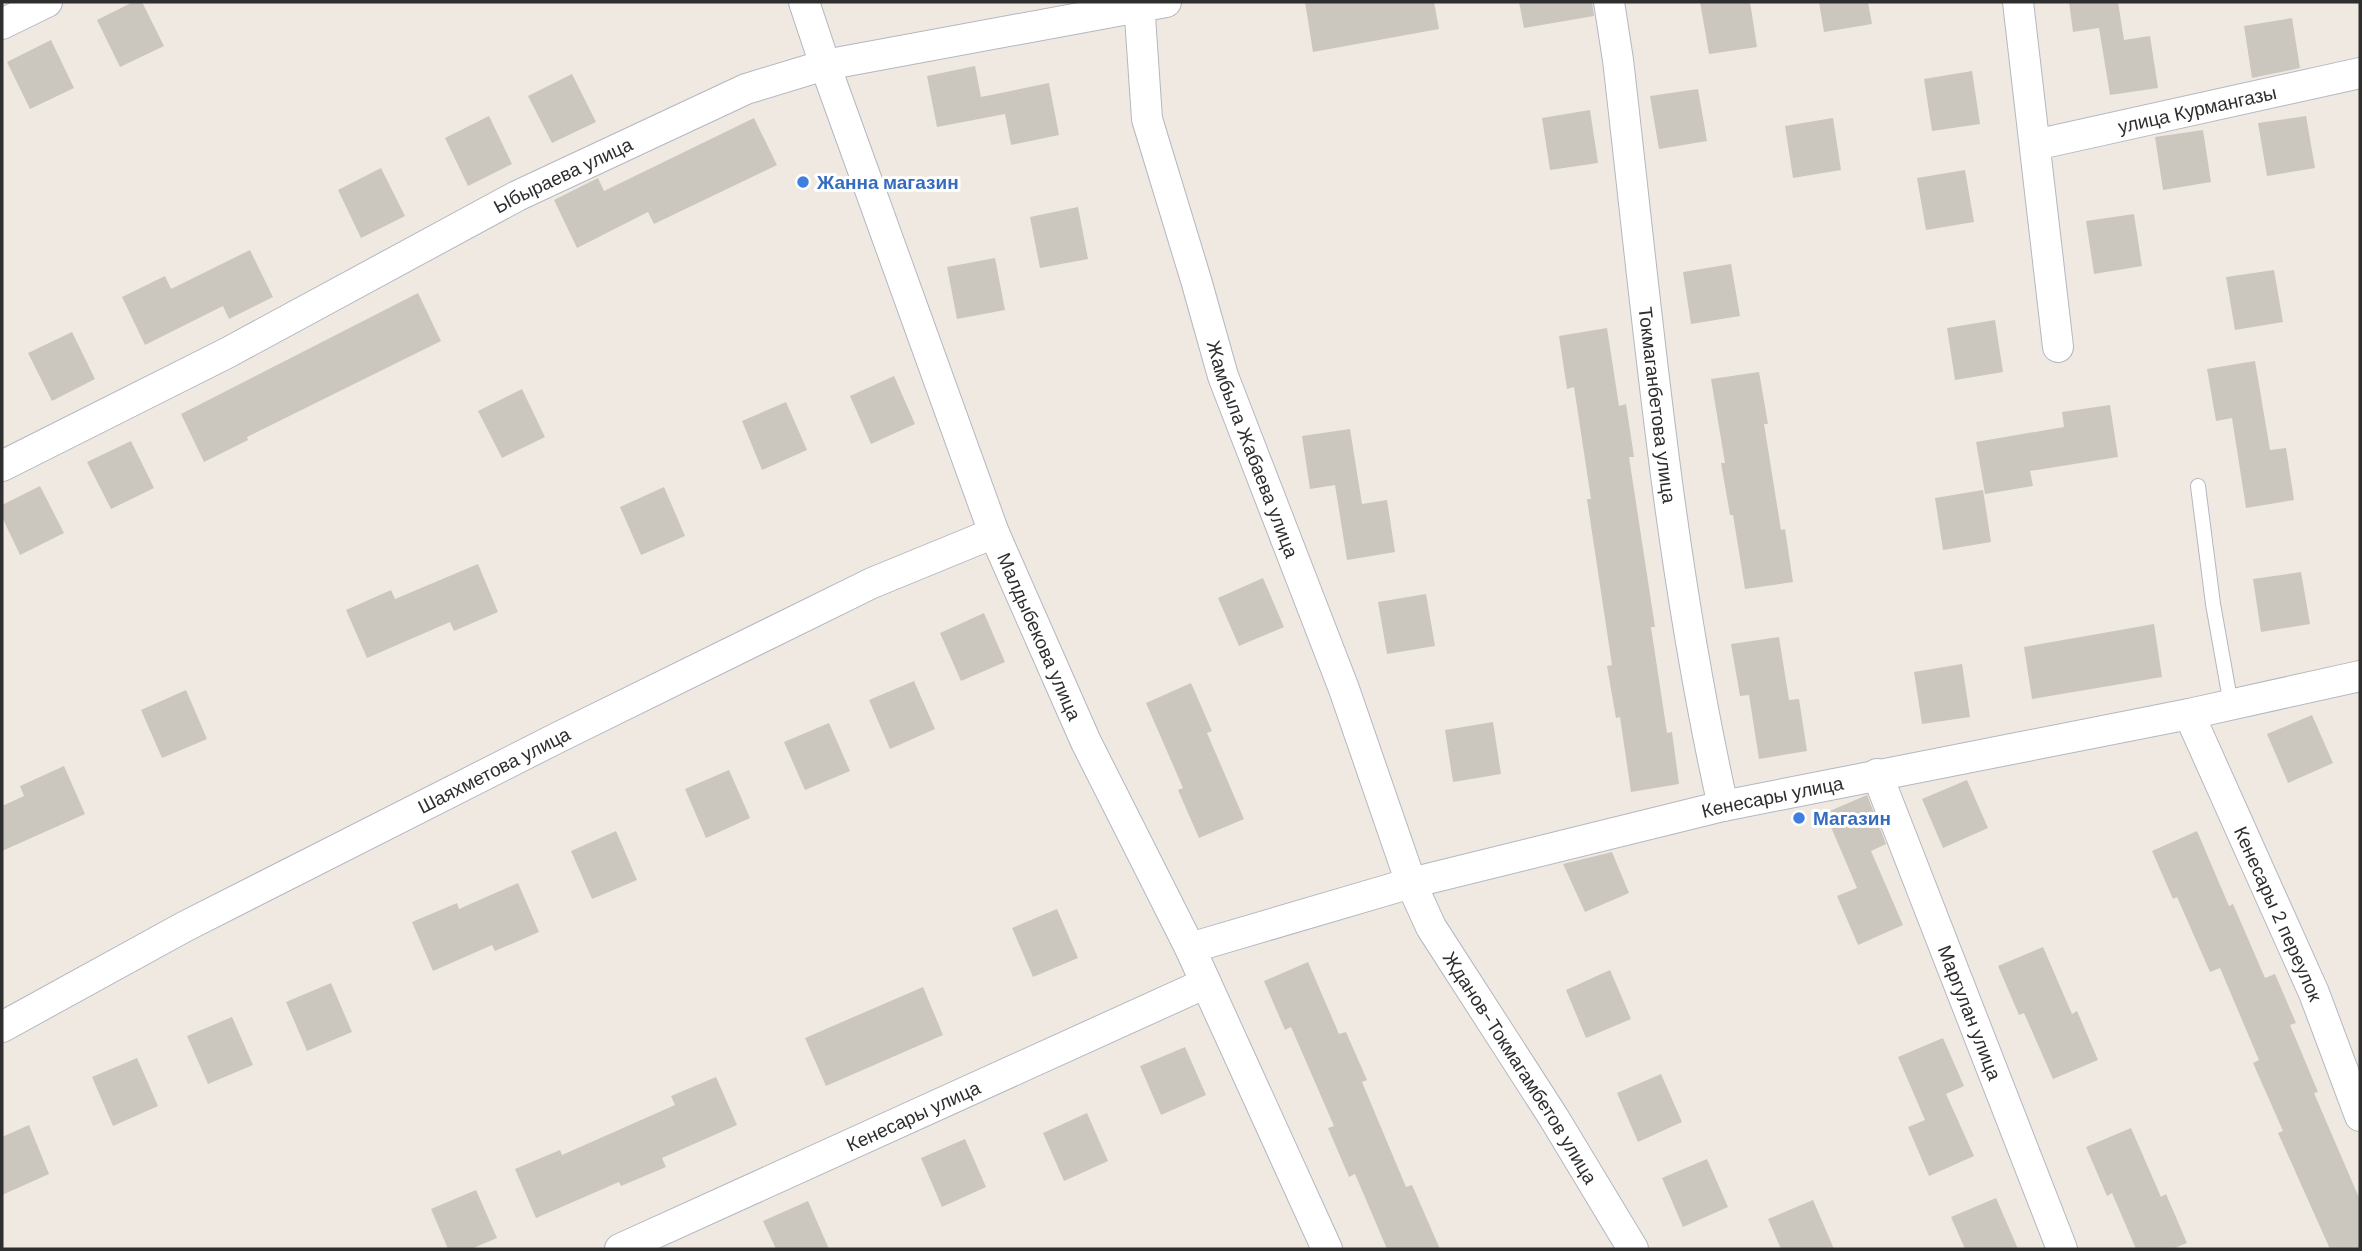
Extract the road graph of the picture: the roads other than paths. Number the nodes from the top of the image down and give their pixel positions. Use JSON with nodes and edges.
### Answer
{"nodes":[{"id":1,"x":47,"y":2,"type":"edge"},
{"id":2,"x":804,"y":2,"type":"edge"},
{"id":3,"x":1609,"y":2,"type":"edge"},
{"id":4,"x":2018,"y":2,"type":"edge"},
{"id":5,"x":1148,"y":4,"type":"edge"},
{"id":6,"x":2,"y":24,"type":"edge"},
{"id":7,"x":825,"y":65,"type":"junction"},
{"id":8,"x":2360,"y":74,"type":"edge"},
{"id":9,"x":2035,"y":145,"type":"junction"},
{"id":10,"x":2058,"y":347,"type":"dead end"},
{"id":11,"x":2,"y":466,"type":"edge"},
{"id":12,"x":2198,"y":486,"type":"dead end"},
{"id":13,"x":994,"y":533,"type":"junction"},
{"id":14,"x":2360,"y":676,"type":"edge"},
{"id":15,"x":2231,"y":705,"type":"junction"},
{"id":16,"x":2189,"y":714,"type":"junction"},
{"id":17,"x":1877,"y":774,"type":"junction"},
{"id":18,"x":1723,"y":806,"type":"junction"},
{"id":19,"x":1411,"y":883,"type":"junction"},
{"id":20,"x":1191,"y":948,"type":"junction"},
{"id":21,"x":1206,"y":983,"type":"junction"},
{"id":22,"x":2,"y":1027,"type":"edge"},
{"id":23,"x":2360,"y":1116,"type":"edge"},
{"id":24,"x":620,"y":1249,"type":"edge"},
{"id":25,"x":1327,"y":1249,"type":"edge"},
{"id":26,"x":1633,"y":1249,"type":"edge"},
{"id":27,"x":2062,"y":1249,"type":"edge"}],
"edges":[{"from":1,"to":6,"type":"street"},
{"from":2,"to":7,"type":"street","name":"Малдыбекова улица"},
{"from":3,"to":18,"type":"street","name":"Токмаганбетова улица"},
{"from":4,"to":9,"type":"street"},
{"from":5,"to":7,"type":"street","name":"Ыбыраева улица"},
{"from":5,"to":19,"type":"street","name":"Жамбыла Жабаева улица"},
{"from":7,"to":11,"type":"street","name":"Ыбыраева улица"},
{"from":7,"to":13,"type":"street","name":"Малдыбекова улица"},
{"from":8,"to":9,"type":"street","name":"улица Курмангазы"},
{"from":9,"to":10,"type":"street"},
{"from":12,"to":15,"type":"lane"},
{"from":13,"to":20,"type":"street","name":"Малдыбекова улица"},
{"from":13,"to":22,"type":"street","name":"Шаяхметова улица"},
{"from":14,"to":15,"type":"street","name":"Кенесары улица"},
{"from":15,"to":16,"type":"street","name":"Кенесары улица"},
{"from":16,"to":17,"type":"street","name":"Кенесары улица"},
{"from":16,"to":23,"type":"street","name":"Кенесары 2 переулок"},
{"from":17,"to":18,"type":"street","name":"Кенесары улица"},
{"from":17,"to":27,"type":"street","name":"Маргулан улица"},
{"from":18,"to":19,"type":"street","name":"Кенесары улица"},
{"from":19,"to":20,"type":"street","name":"Кенесары улица"},
{"from":19,"to":26,"type":"street","name":"Жданов-Токмагамбетов улица"},
{"from":20,"to":21,"type":"street","name":"Малдыбекова улица"},
{"from":21,"to":24,"type":"street","name":"Кенесары улица"},
{"from":21,"to":25,"type":"street","name":"Малдыбекова улица"}]}
